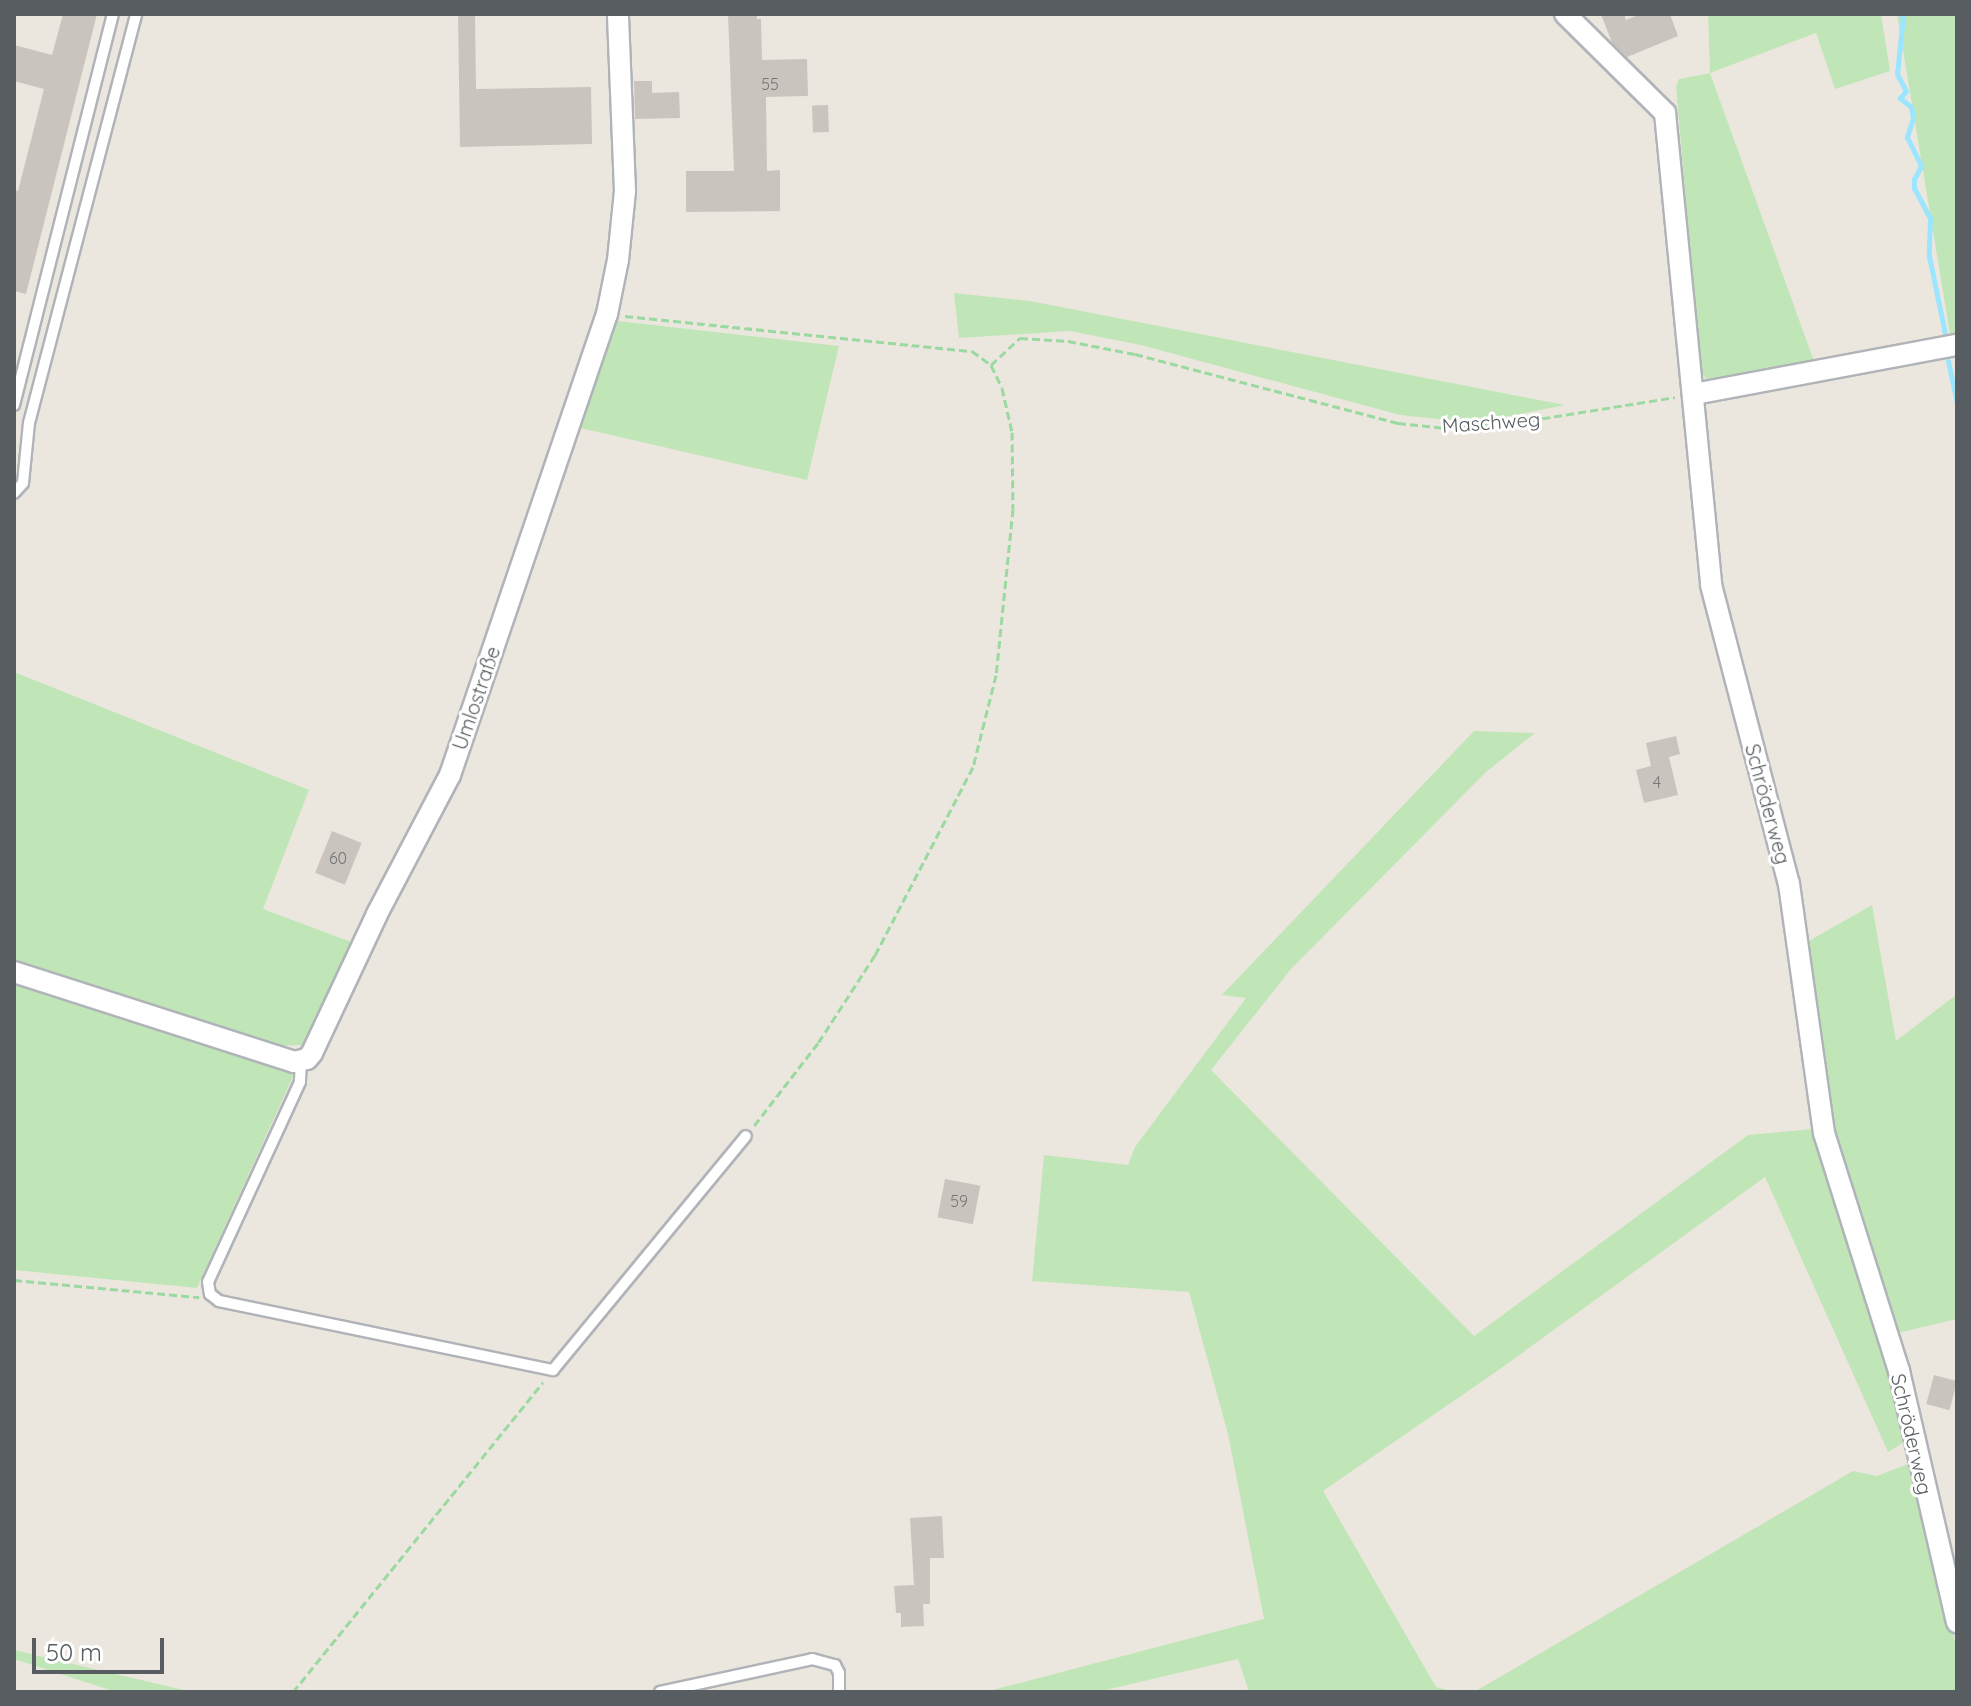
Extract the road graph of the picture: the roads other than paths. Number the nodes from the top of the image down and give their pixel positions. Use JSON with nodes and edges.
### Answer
{"nodes":[{"id":1,"x":113,"y":14,"type":"edge"},
{"id":2,"x":136,"y":14,"type":"edge"},
{"id":3,"x":618,"y":14,"type":"edge"},
{"id":4,"x":1565,"y":14,"type":"edge"},
{"id":5,"x":1957,"y":345,"type":"edge"},
{"id":6,"x":1694,"y":394,"type":"junction"},
{"id":7,"x":14,"y":405,"type":"edge"},
{"id":8,"x":14,"y":493,"type":"edge"},
{"id":9,"x":14,"y":972,"type":"edge"},
{"id":10,"x":301,"y":1061,"type":"junction"},
{"id":11,"x":746,"y":1136,"type":"road end"},
{"id":12,"x":1957,"y":1622,"type":"edge"},
{"id":13,"x":660,"y":1692,"type":"edge"},
{"id":14,"x":839,"y":1692,"type":"edge"}],
"edges":[{"from":1,"to":7,"type":"lane"},
{"from":2,"to":8,"type":"lane"},
{"from":3,"to":10,"type":"street","name":"Umlostraße"},
{"from":4,"to":6,"type":"street","name":"Schröderweg"},
{"from":5,"to":6,"type":"street"},
{"from":6,"to":12,"type":"street","name":"Schröderweg"},
{"from":9,"to":10,"type":"street"},
{"from":10,"to":11,"type":"lane"},
{"from":13,"to":14,"type":"lane"}]}
